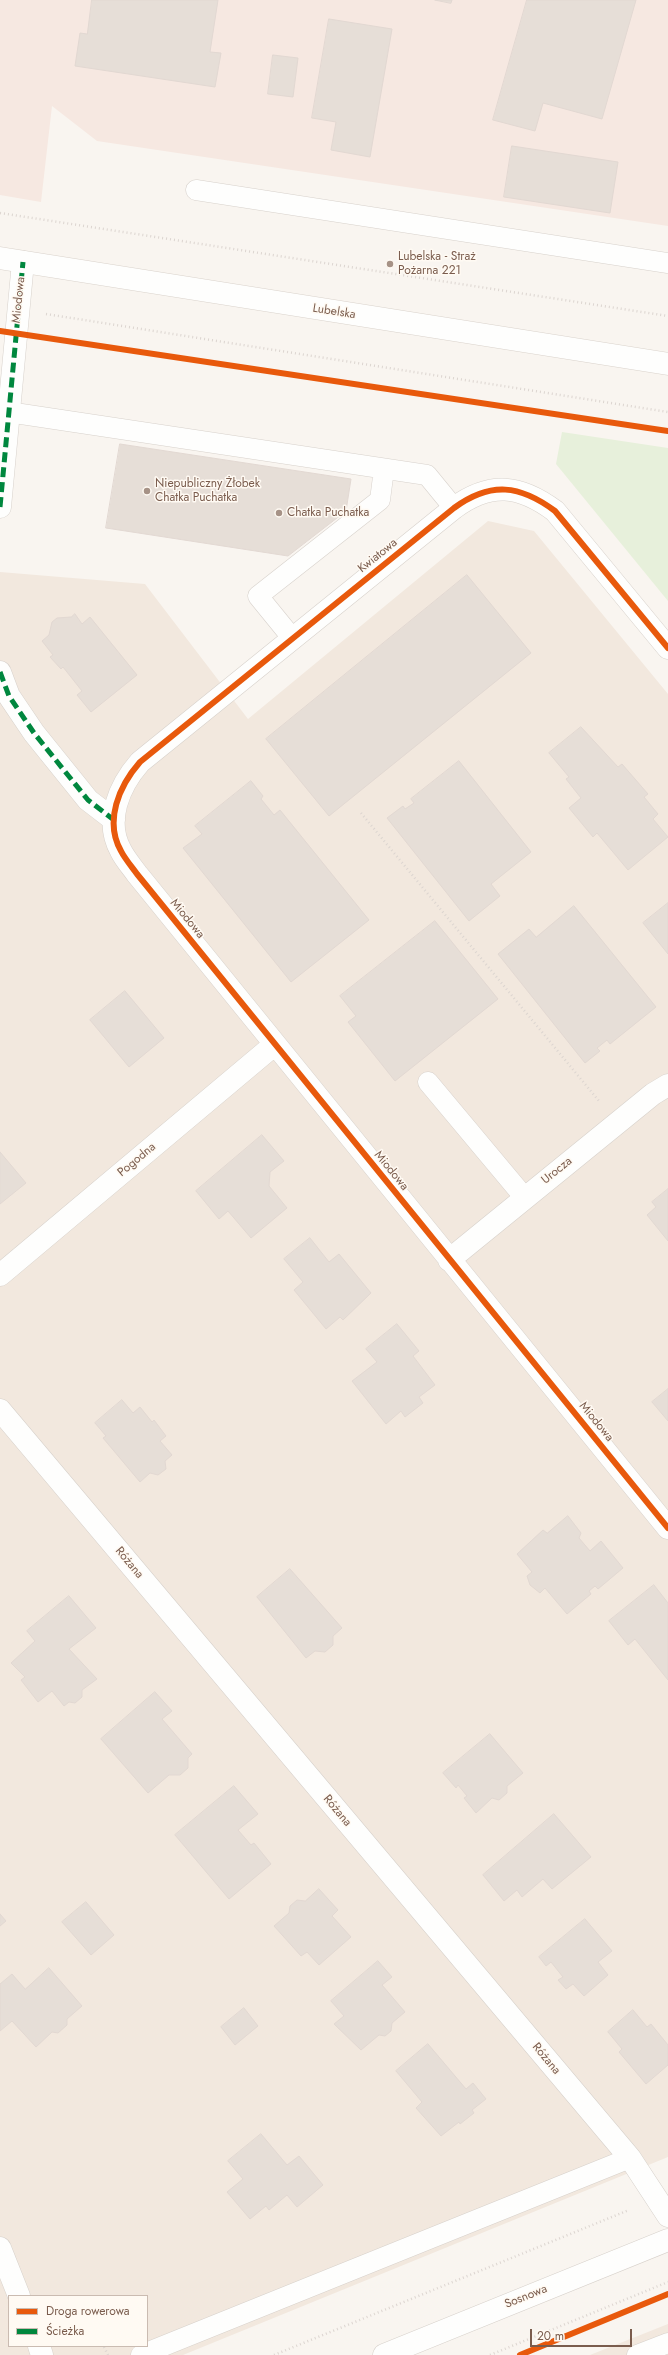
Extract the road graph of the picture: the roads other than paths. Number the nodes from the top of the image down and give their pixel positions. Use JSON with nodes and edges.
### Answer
{"nodes":[{"id":1,"x":196,"y":190,"type":"dead end"},
{"id":2,"x":0,"y":258,"type":"edge"},
{"id":3,"x":23,"y":262,"type":"junction"},
{"id":4,"x":668,"y":264,"type":"edge"},
{"id":5,"x":668,"y":364,"type":"edge"},
{"id":6,"x":8,"y":412,"type":"junction"},
{"id":7,"x":384,"y":469,"type":"junction"},
{"id":8,"x":0,"y":506,"type":"edge"},
{"id":9,"x":454,"y":508,"type":"junction"},
{"id":10,"x":293,"y":639,"type":"junction"},
{"id":11,"x":668,"y":648,"type":"edge"},
{"id":12,"x":0,"y":672,"type":"edge"},
{"id":13,"x":114,"y":820,"type":"junction"},
{"id":14,"x":274,"y":1044,"type":"junction"},
{"id":15,"x":428,"y":1082,"type":"dead end"},
{"id":16,"x":668,"y":1085,"type":"edge"},
{"id":17,"x":525,"y":1198,"type":"junction"},
{"id":18,"x":449,"y":1260,"type":"junction"},
{"id":19,"x":0,"y":1275,"type":"edge"},
{"id":20,"x":0,"y":1410,"type":"edge"},
{"id":21,"x":668,"y":1528,"type":"edge"},
{"id":22,"x":630,"y":2158,"type":"junction"},
{"id":23,"x":663,"y":2207,"type":"edge"},
{"id":24,"x":668,"y":2240,"type":"edge"},
{"id":25,"x":0,"y":2248,"type":"edge"},
{"id":26,"x":19,"y":2295,"type":"edge"},
{"id":27,"x":668,"y":2343,"type":"edge"},
{"id":28,"x":141,"y":2355,"type":"edge"},
{"id":29,"x":384,"y":2355,"type":"edge"},
{"id":30,"x":638,"y":2355,"type":"edge"}],
"edges":[{"from":1,"to":4,"type":"lane"},
{"from":2,"to":3,"type":"street","name":"Lubelska"},
{"from":3,"to":5,"type":"street","name":"Lubelska"},
{"from":3,"to":6,"type":"street","name":"Miodowa"},
{"from":6,"to":7,"type":"lane"},
{"from":6,"to":8,"type":"street","name":"Miodowa"},
{"from":7,"to":9,"type":"lane"},
{"from":7,"to":10,"type":"lane"},
{"from":9,"to":10,"type":"street","name":"Kwiatowa"},
{"from":9,"to":11,"type":"street","name":"Kwiatowa"},
{"from":10,"to":13,"type":"street","name":"Kwiatowa"},
{"from":12,"to":13,"type":"street"},
{"from":13,"to":14,"type":"street","name":"Miodowa"},
{"from":14,"to":18,"type":"street","name":"Miodowa"},
{"from":14,"to":19,"type":"street","name":"Pogodna"},
{"from":15,"to":17,"type":"lane"},
{"from":16,"to":17,"type":"street","name":"Urocza"},
{"from":17,"to":18,"type":"street","name":"Urocza"},
{"from":18,"to":21,"type":"street","name":"Miodowa"},
{"from":20,"to":22,"type":"street","name":"Różana"},
{"from":22,"to":23,"type":"street","name":"Różana"},
{"from":22,"to":28,"type":"lane"},
{"from":24,"to":29,"type":"street","name":"Sosnowa"},
{"from":25,"to":26,"type":"street"},
{"from":27,"to":30,"type":"lane"}]}
